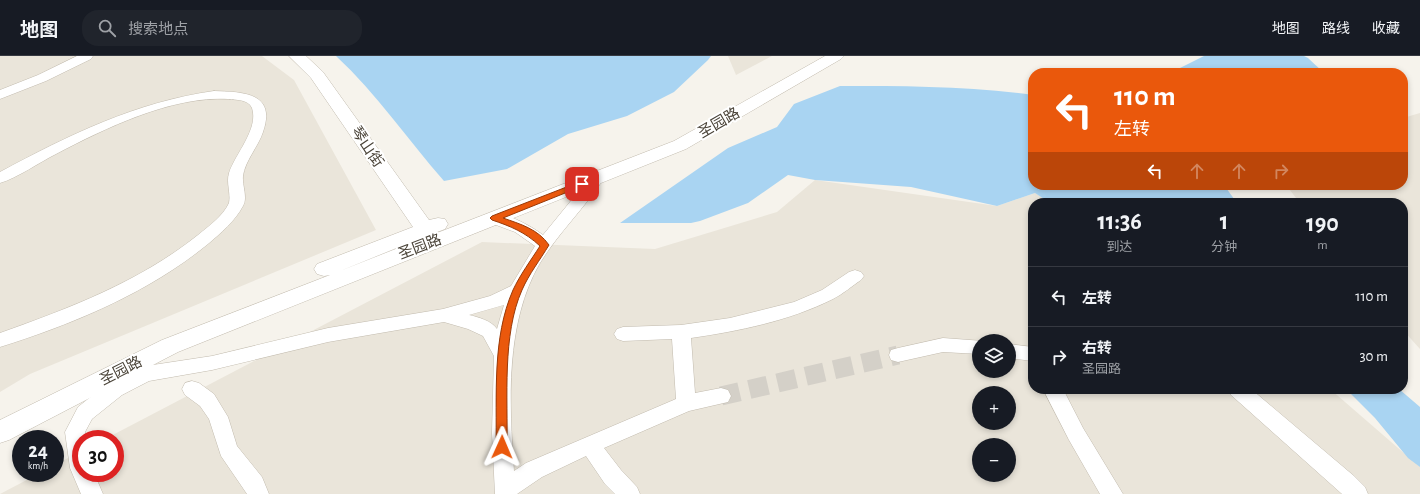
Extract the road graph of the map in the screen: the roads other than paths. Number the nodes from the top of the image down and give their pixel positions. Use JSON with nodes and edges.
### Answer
{"nodes":[{"id":1,"x":87,"y":56,"type":"edge"},
{"id":2,"x":297,"y":56,"type":"edge"},
{"id":3,"x":812,"y":56,"type":"edge"},
{"id":4,"x":836,"y":56,"type":"edge"},
{"id":5,"x":0,"y":94,"type":"edge"},
{"id":6,"x":0,"y":178,"type":"edge"},
{"id":7,"x":597,"y":178,"type":"junction"},
{"id":8,"x":494,"y":218,"type":"junction"},
{"id":9,"x":428,"y":236,"type":"junction"},
{"id":10,"x":544,"y":245,"type":"junction"},
{"id":11,"x":855,"y":276,"type":"dead end"},
{"id":12,"x":518,"y":290,"type":"junction"},
{"id":13,"x":443,"y":316,"type":"junction"},
{"id":14,"x":681,"y":332,"type":"junction"},
{"id":15,"x":623,"y":334,"type":"dead end"},
{"id":16,"x":0,"y":340,"type":"edge"},
{"id":17,"x":972,"y":347,"type":"edge"},
{"id":18,"x":1016,"y":352,"type":"edge"},
{"id":19,"x":1028,"y":353,"type":"edge"},
{"id":20,"x":503,"y":354,"type":"junction"},
{"id":21,"x":898,"y":355,"type":"tunnel mouth"},
{"id":22,"x":192,"y":389,"type":"dead end"},
{"id":23,"x":1056,"y":394,"type":"edge"},
{"id":24,"x":1244,"y":394,"type":"edge"},
{"id":25,"x":721,"y":396,"type":"tunnel mouth"},
{"id":26,"x":686,"y":403,"type":"junction"},
{"id":27,"x":0,"y":418,"type":"edge"},
{"id":28,"x":76,"y":430,"type":"edge"},
{"id":29,"x":0,"y":432,"type":"edge"},
{"id":30,"x":590,"y":445,"type":"junction"},
{"id":31,"x":87,"y":482,"type":"edge"},
{"id":32,"x":506,"y":491,"type":"edge"},
{"id":33,"x":92,"y":494,"type":"edge"},
{"id":34,"x":258,"y":494,"type":"edge"},
{"id":35,"x":629,"y":494,"type":"edge"},
{"id":36,"x":1112,"y":494,"type":"edge"},
{"id":37,"x":1357,"y":494,"type":"edge"}],
"edges":[{"from":1,"to":5,"type":"street"},
{"from":2,"to":9,"type":"street","name":"琴山街"},
{"from":3,"to":9,"type":"street","name":"圣园路"},
{"from":4,"to":7,"type":"street","name":"圣园路"},
{"from":6,"to":16,"type":"street"},
{"from":7,"to":8,"type":"street","name":"圣园路"},
{"from":7,"to":10,"type":"street"},
{"from":8,"to":9,"type":"street","name":"圣园路"},
{"from":8,"to":10,"type":"street"},
{"from":9,"to":27,"type":"street","name":"圣园路"},
{"from":9,"to":29,"type":"street","name":"圣园路"},
{"from":10,"to":12,"type":"street"},
{"from":11,"to":14,"type":"street"},
{"from":12,"to":13,"type":"street"},
{"from":12,"to":20,"type":"street"},
{"from":13,"to":20,"type":"street"},
{"from":13,"to":28,"type":"street"},
{"from":14,"to":15,"type":"street"},
{"from":14,"to":26,"type":"street"},
{"from":17,"to":21,"type":"street"},
{"from":18,"to":19,"type":"street"},
{"from":20,"to":32,"type":"street"},
{"from":22,"to":34,"type":"street"},
{"from":23,"to":36,"type":"street"},
{"from":24,"to":37,"type":"street"},
{"from":25,"to":26,"type":"street"},
{"from":26,"to":30,"type":"street"},
{"from":30,"to":32,"type":"street"},
{"from":30,"to":35,"type":"street"},
{"from":31,"to":33,"type":"street"}]}
